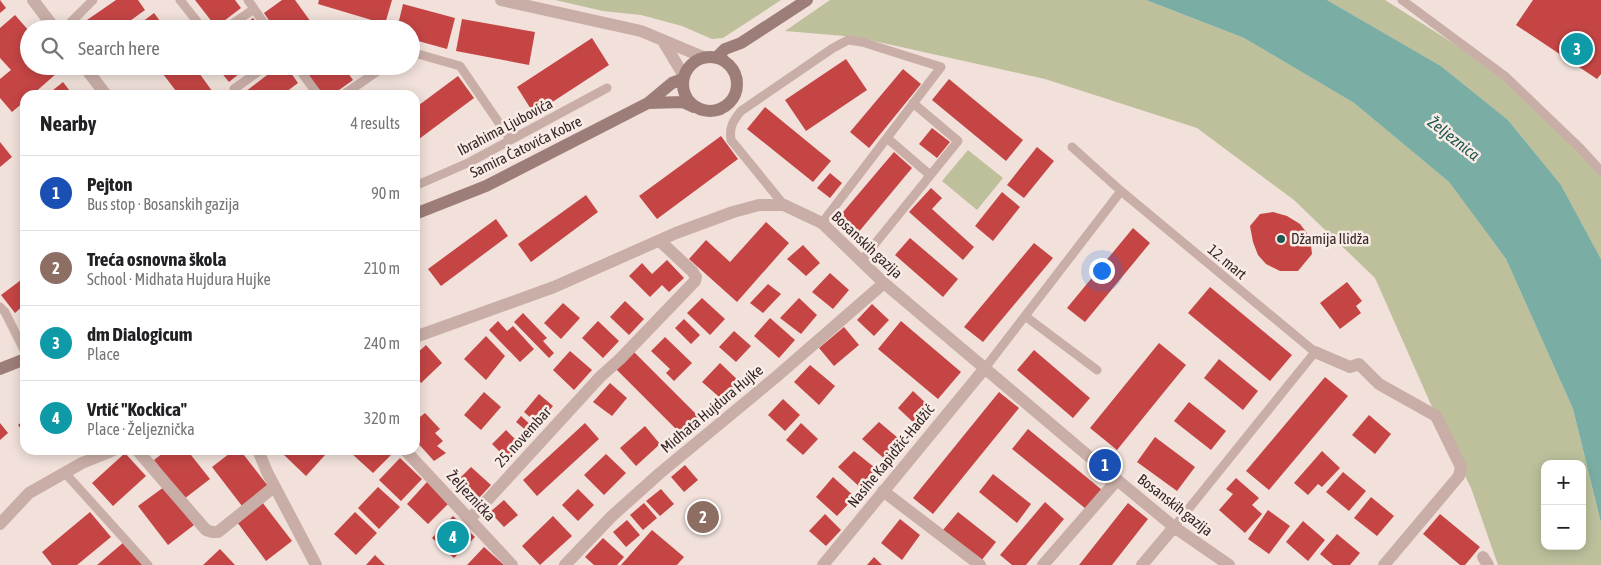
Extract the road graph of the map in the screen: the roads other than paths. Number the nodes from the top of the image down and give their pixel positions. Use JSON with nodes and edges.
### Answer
{"nodes":[{"id":1,"x":33,"y":0,"type":"edge"},
{"id":2,"x":93,"y":0,"type":"edge"},
{"id":3,"x":180,"y":0,"type":"edge"},
{"id":4,"x":248,"y":0,"type":"edge"},
{"id":5,"x":501,"y":0,"type":"edge"},
{"id":6,"x":807,"y":0,"type":"edge"},
{"id":7,"x":1402,"y":0,"type":"edge"},
{"id":8,"x":254,"y":9,"type":"junction"},
{"id":9,"x":48,"y":20,"type":"edge"},
{"id":10,"x":73,"y":20,"type":"edge"},
{"id":11,"x":196,"y":20,"type":"edge"},
{"id":12,"x":238,"y":20,"type":"edge"},
{"id":13,"x":262,"y":20,"type":"edge"},
{"id":14,"x":662,"y":41,"type":"junction"},
{"id":15,"x":743,"y":42,"type":"junction"},
{"id":16,"x":420,"y":55,"type":"edge"},
{"id":17,"x":703,"y":57,"type":"junction"},
{"id":18,"x":716,"y":57,"type":"junction"},
{"id":19,"x":91,"y":75,"type":"edge"},
{"id":20,"x":253,"y":75,"type":"edge"},
{"id":21,"x":304,"y":75,"type":"edge"},
{"id":22,"x":372,"y":75,"type":"edge"},
{"id":23,"x":683,"y":78,"type":"junction"},
{"id":24,"x":737,"y":80,"type":"junction"},
{"id":25,"x":606,"y":88,"type":"dead end"},
{"id":26,"x":234,"y":89,"type":"dead end"},
{"id":27,"x":102,"y":90,"type":"edge"},
{"id":28,"x":314,"y":90,"type":"edge"},
{"id":29,"x":350,"y":90,"type":"edge"},
{"id":30,"x":648,"y":103,"type":"junction"},
{"id":31,"x":913,"y":103,"type":"junction"},
{"id":32,"x":697,"y":108,"type":"junction"},
{"id":33,"x":887,"y":138,"type":"junction"},
{"id":34,"x":510,"y":140,"type":"junction"},
{"id":35,"x":1072,"y":147,"type":"dead end"},
{"id":36,"x":1601,"y":171,"type":"edge"},
{"id":37,"x":930,"y":175,"type":"junction"},
{"id":38,"x":420,"y":184,"type":"edge"},
{"id":39,"x":1121,"y":191,"type":"junction"},
{"id":40,"x":784,"y":205,"type":"junction"},
{"id":41,"x":420,"y":212,"type":"edge"},
{"id":42,"x":822,"y":223,"type":"junction"},
{"id":43,"x":660,"y":241,"type":"junction"},
{"id":44,"x":861,"y":260,"type":"junction"},
{"id":45,"x":884,"y":283,"type":"junction"},
{"id":46,"x":0,"y":307,"type":"edge"},
{"id":47,"x":1025,"y":316,"type":"junction"},
{"id":48,"x":420,"y":335,"type":"edge"},
{"id":49,"x":20,"y":342,"type":"edge"},
{"id":50,"x":1315,"y":352,"type":"junction"},
{"id":51,"x":20,"y":361,"type":"edge"},
{"id":52,"x":985,"y":368,"type":"junction"},
{"id":53,"x":0,"y":369,"type":"edge"},
{"id":54,"x":1096,"y":370,"type":"dead end"},
{"id":55,"x":102,"y":455,"type":"edge"},
{"id":56,"x":141,"y":455,"type":"edge"},
{"id":57,"x":260,"y":455,"type":"edge"},
{"id":58,"x":410,"y":455,"type":"edge"},
{"id":59,"x":65,"y":473,"type":"junction"},
{"id":60,"x":1117,"y":480,"type":"junction"},
{"id":61,"x":274,"y":487,"type":"junction"},
{"id":62,"x":883,"y":491,"type":"junction"},
{"id":63,"x":470,"y":519,"type":"junction"},
{"id":64,"x":0,"y":524,"type":"edge"},
{"id":65,"x":1174,"y":527,"type":"junction"},
{"id":66,"x":311,"y":563,"type":"edge"},
{"id":67,"x":827,"y":564,"type":"edge"},
{"id":68,"x":148,"y":565,"type":"edge"},
{"id":69,"x":512,"y":565,"type":"edge"},
{"id":70,"x":565,"y":565,"type":"edge"},
{"id":71,"x":980,"y":565,"type":"edge"},
{"id":72,"x":1043,"y":565,"type":"edge"},
{"id":73,"x":1142,"y":565,"type":"edge"},
{"id":74,"x":1229,"y":565,"type":"edge"},
{"id":75,"x":1384,"y":565,"type":"edge"}],
"edges":[{"from":1,"to":9,"type":"street"},
{"from":2,"to":10,"type":"lane"},
{"from":3,"to":11,"type":"lane"},
{"from":4,"to":8,"type":"lane"},
{"from":5,"to":14,"type":"street"},
{"from":6,"to":15,"type":"main road"},
{"from":7,"to":36,"type":"lane"},
{"from":8,"to":12,"type":"lane"},
{"from":8,"to":13,"type":"lane"},
{"from":14,"to":17,"type":"street"},
{"from":14,"to":23,"type":"street"},
{"from":15,"to":18,"type":"main road"},
{"from":15,"to":24,"type":"main road"},
{"from":16,"to":34,"type":"lane"},
{"from":17,"to":18,"type":"main road"},
{"from":17,"to":23,"type":"main road"},
{"from":18,"to":24,"type":"main road"},
{"from":19,"to":27,"type":"street"},
{"from":20,"to":26,"type":"lane"},
{"from":21,"to":28,"type":"lane"},
{"from":22,"to":29,"type":"lane"},
{"from":23,"to":30,"type":"main road"},
{"from":23,"to":32,"type":"main road"},
{"from":24,"to":32,"type":"main road"},
{"from":25,"to":34,"type":"lane","name":"Ibrahima Ljubovića"},
{"from":30,"to":32,"type":"main road"},
{"from":30,"to":41,"type":"main road","name":"Samira Ćatovića Kobre"},
{"from":31,"to":33,"type":"lane"},
{"from":31,"to":37,"type":"lane"},
{"from":31,"to":40,"type":"lane"},
{"from":33,"to":37,"type":"lane"},
{"from":33,"to":42,"type":"lane"},
{"from":34,"to":38,"type":"lane","name":"Ibrahima Ljubovića"},
{"from":35,"to":39,"type":"lane","name":"12. mart"},
{"from":37,"to":44,"type":"lane"},
{"from":39,"to":47,"type":"lane"},
{"from":39,"to":50,"type":"lane","name":"12. mart"},
{"from":40,"to":42,"type":"street","name":"Bosanskih gazija"},
{"from":40,"to":43,"type":"street","name":"Bosanskih gazija"},
{"from":42,"to":44,"type":"street","name":"Bosanskih gazija"},
{"from":43,"to":48,"type":"street","name":"Bosanskih gazija"},
{"from":43,"to":63,"type":"street","name":"25. novembar"},
{"from":44,"to":45,"type":"street","name":"Bosanskih gazija"},
{"from":45,"to":52,"type":"street","name":"Bosanskih gazija"},
{"from":45,"to":70,"type":"street","name":"Midhata Hujdura Hujke"},
{"from":46,"to":49,"type":"lane"},
{"from":47,"to":52,"type":"lane"},
{"from":47,"to":54,"type":"lane"},
{"from":50,"to":65,"type":"lane"},
{"from":50,"to":75,"type":"street"},
{"from":51,"to":53,"type":"main road"},
{"from":52,"to":60,"type":"street","name":"Bosanskih gazija"},
{"from":52,"to":62,"type":"street","name":"Nasihe Kapidžić-Hadžić"},
{"from":55,"to":59,"type":"street"},
{"from":56,"to":61,"type":"street"},
{"from":57,"to":61,"type":"street"},
{"from":58,"to":63,"type":"street","name":"Željeznička"},
{"from":59,"to":64,"type":"street"},
{"from":59,"to":68,"type":"lane"},
{"from":60,"to":65,"type":"street","name":"Bosanskih gazija"},
{"from":60,"to":72,"type":"street"},
{"from":61,"to":66,"type":"street"},
{"from":62,"to":67,"type":"street","name":"Nasihe Kapidžić-Hadžić"},
{"from":62,"to":71,"type":"street"},
{"from":63,"to":69,"type":"street","name":"Željeznička"},
{"from":65,"to":73,"type":"street"},
{"from":65,"to":74,"type":"street","name":"Bosanskih gazija"}]}
